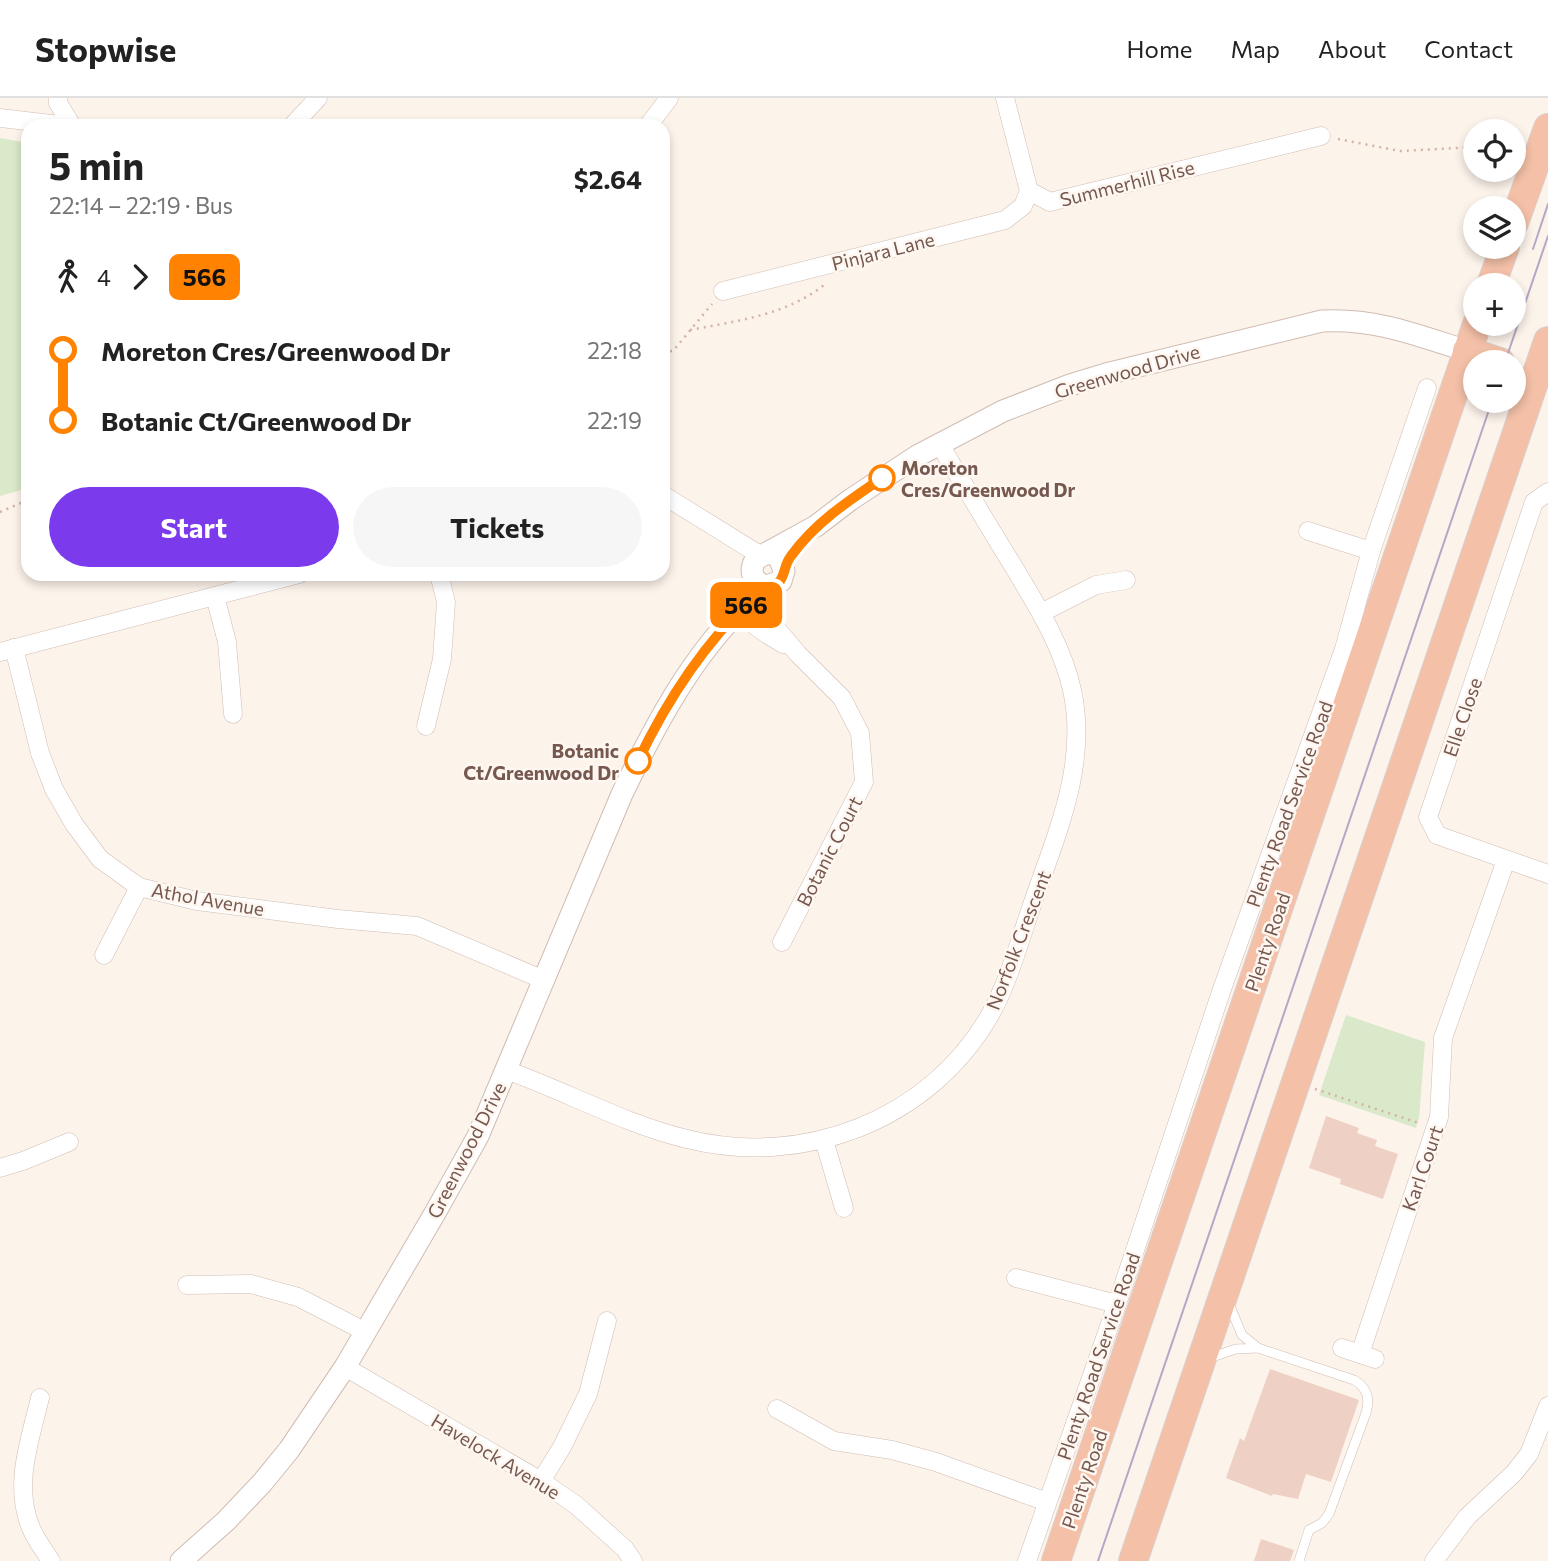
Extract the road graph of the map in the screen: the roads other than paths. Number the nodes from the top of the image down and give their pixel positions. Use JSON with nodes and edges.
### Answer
{"nodes":[{"id":1,"x":58,"y":98,"type":"edge"},
{"id":2,"x":318,"y":98,"type":"edge"},
{"id":3,"x":668,"y":98,"type":"edge"},
{"id":4,"x":1005,"y":98,"type":"edge"},
{"id":5,"x":0,"y":118,"type":"edge"},
{"id":6,"x":66,"y":119,"type":"edge"},
{"id":7,"x":298,"y":119,"type":"edge"},
{"id":8,"x":653,"y":119,"type":"edge"},
{"id":9,"x":21,"y":120,"type":"edge"},
{"id":10,"x":1548,"y":128,"type":"edge"},
{"id":11,"x":1321,"y":136,"type":"road end"},
{"id":12,"x":1029,"y":191,"type":"junction"},
{"id":13,"x":1524,"y":196,"type":"edge"},
{"id":14,"x":723,"y":291,"type":"road end"},
{"id":15,"x":1481,"y":336,"type":"edge"},
{"id":16,"x":1548,"y":341,"type":"edge"},
{"id":17,"x":1464,"y":350,"type":"edge"},
{"id":18,"x":1468,"y":350,"type":"edge"},
{"id":19,"x":1463,"y":363,"type":"edge"},
{"id":20,"x":1526,"y":370,"type":"edge"},
{"id":21,"x":1427,"y":388,"type":"dead end"},
{"id":22,"x":1511,"y":413,"type":"edge"},
{"id":23,"x":1437,"y":439,"type":"junction"},
{"id":24,"x":940,"y":443,"type":"junction"},
{"id":25,"x":1404,"y":455,"type":"junction"},
{"id":26,"x":1548,"y":492,"type":"edge"},
{"id":27,"x":670,"y":499,"type":"edge"},
{"id":28,"x":1308,"y":531,"type":"dead end"},
{"id":29,"x":1371,"y":551,"type":"junction"},
{"id":30,"x":763,"y":571,"type":"junction"},
{"id":31,"x":1126,"y":580,"type":"dead end"},
{"id":32,"x":272,"y":581,"type":"edge"},
{"id":33,"x":441,"y":581,"type":"edge"},
{"id":34,"x":215,"y":596,"type":"junction"},
{"id":35,"x":737,"y":606,"type":"junction"},
{"id":36,"x":1041,"y":613,"type":"junction"},
{"id":37,"x":7,"y":650,"type":"edge"},
{"id":38,"x":798,"y":654,"type":"junction"},
{"id":39,"x":233,"y":714,"type":"dead end"},
{"id":40,"x":426,"y":726,"type":"dead end"},
{"id":41,"x":1506,"y":860,"type":"junction"},
{"id":42,"x":1548,"y":874,"type":"edge"},
{"id":43,"x":139,"y":887,"type":"junction"},
{"id":44,"x":782,"y":942,"type":"dead end"},
{"id":45,"x":104,"y":955,"type":"dead end"},
{"id":46,"x":544,"y":981,"type":"junction"},
{"id":47,"x":506,"y":1070,"type":"junction"},
{"id":48,"x":824,"y":1140,"type":"junction"},
{"id":49,"x":69,"y":1142,"type":"dead end"},
{"id":50,"x":1181,"y":1154,"type":"junction"},
{"id":51,"x":0,"y":1168,"type":"edge"},
{"id":52,"x":844,"y":1208,"type":"dead end"},
{"id":53,"x":1016,"y":1278,"type":"dead end"},
{"id":54,"x":187,"y":1285,"type":"dead end"},
{"id":55,"x":1224,"y":1293,"type":"junction"},
{"id":56,"x":1117,"y":1304,"type":"junction"},
{"id":57,"x":607,"y":1321,"type":"dead end"},
{"id":58,"x":366,"y":1332,"type":"junction"},
{"id":59,"x":1258,"y":1348,"type":"junction"},
{"id":60,"x":1342,"y":1348,"type":"dead end"},
{"id":61,"x":1200,"y":1362,"type":"junction"},
{"id":62,"x":345,"y":1367,"type":"junction"},
{"id":63,"x":40,"y":1398,"type":"dead end"},
{"id":64,"x":1548,"y":1406,"type":"edge"},
{"id":65,"x":777,"y":1409,"type":"dead end"},
{"id":66,"x":541,"y":1481,"type":"junction"},
{"id":67,"x":1047,"y":1502,"type":"junction"},
{"id":68,"x":51,"y":1561,"type":"edge"},
{"id":69,"x":181,"y":1561,"type":"edge"},
{"id":70,"x":633,"y":1561,"type":"edge"},
{"id":71,"x":1027,"y":1561,"type":"edge"},
{"id":72,"x":1056,"y":1561,"type":"edge"},
{"id":73,"x":1133,"y":1561,"type":"edge"},
{"id":74,"x":1299,"y":1561,"type":"edge"},
{"id":75,"x":1434,"y":1561,"type":"edge"}],
"edges":[{"from":1,"to":6,"type":"street"},
{"from":2,"to":7,"type":"street"},
{"from":3,"to":8,"type":"street"},
{"from":4,"to":12,"type":"street","name":"Summerhill Rise"},
{"from":5,"to":9,"type":"street"},
{"from":10,"to":13,"type":"highway"},
{"from":11,"to":12,"type":"street","name":"Summerhill Rise"},
{"from":12,"to":14,"type":"street","name":"Pinjara Lane"},
{"from":15,"to":18,"type":"highway","name":"Plenty Road"},
{"from":16,"to":20,"type":"highway"},
{"from":17,"to":24,"type":"street","name":"Greenwood Drive"},
{"from":19,"to":23,"type":"highway","name":"Plenty Road"},
{"from":21,"to":25,"type":"street","name":"Plenty Road Service Road"},
{"from":22,"to":55,"type":"highway"},
{"from":23,"to":25,"type":"street"},
{"from":23,"to":50,"type":"highway","name":"Plenty Road"},
{"from":24,"to":30,"type":"street","name":"Greenwood Drive"},
{"from":24,"to":36,"type":"street","name":"Norfolk Crescent"},
{"from":25,"to":29,"type":"street","name":"Plenty Road Service Road"},
{"from":26,"to":41,"type":"street","name":"Elle Close"},
{"from":27,"to":30,"type":"street","name":"Botanic Court"},
{"from":28,"to":29,"type":"street"},
{"from":29,"to":50,"type":"street","name":"Plenty Road Service Road"},
{"from":30,"to":35,"type":"street","name":"Greenwood Drive"},
{"from":30,"to":38,"type":"street","name":"Botanic Court"},
{"from":31,"to":36,"type":"street"},
{"from":32,"to":34,"type":"street"},
{"from":33,"to":40,"type":"street"},
{"from":34,"to":37,"type":"street"},
{"from":34,"to":39,"type":"street"},
{"from":35,"to":38,"type":"street","name":"Botanic Court"},
{"from":35,"to":46,"type":"street","name":"Greenwood Drive"},
{"from":36,"to":48,"type":"street","name":"Norfolk Crescent"},
{"from":37,"to":43,"type":"street","name":"Athol Avenue"},
{"from":38,"to":44,"type":"street","name":"Botanic Court"},
{"from":41,"to":42,"type":"street","name":"Elle Close"},
{"from":41,"to":60,"type":"street","name":"Karl Court"},
{"from":43,"to":45,"type":"street"},
{"from":43,"to":46,"type":"street","name":"Athol Avenue"},
{"from":46,"to":47,"type":"street","name":"Greenwood Drive"},
{"from":47,"to":48,"type":"street","name":"Norfolk Crescent"},
{"from":47,"to":58,"type":"street","name":"Greenwood Drive"},
{"from":48,"to":52,"type":"street"},
{"from":49,"to":51,"type":"street"},
{"from":50,"to":56,"type":"street","name":"Plenty Road Service Road"},
{"from":50,"to":72,"type":"highway","name":"Plenty Road"},
{"from":53,"to":56,"type":"street"},
{"from":54,"to":58,"type":"street"},
{"from":55,"to":59,"type":"lane"},
{"from":55,"to":61,"type":"highway"},
{"from":56,"to":67,"type":"street","name":"Plenty Road Service Road"},
{"from":57,"to":66,"type":"street"},
{"from":58,"to":62,"type":"street","name":"Greenwood Drive"},
{"from":59,"to":61,"type":"lane"},
{"from":59,"to":74,"type":"lane"},
{"from":61,"to":73,"type":"highway"},
{"from":62,"to":66,"type":"street","name":"Havelock Avenue"},
{"from":62,"to":69,"type":"street","name":"Greenwood Drive"},
{"from":63,"to":68,"type":"street"},
{"from":64,"to":75,"type":"street"},
{"from":65,"to":67,"type":"street"},
{"from":66,"to":70,"type":"street","name":"Havelock Avenue"},
{"from":67,"to":71,"type":"street","name":"Plenty Road Service Road"}]}
